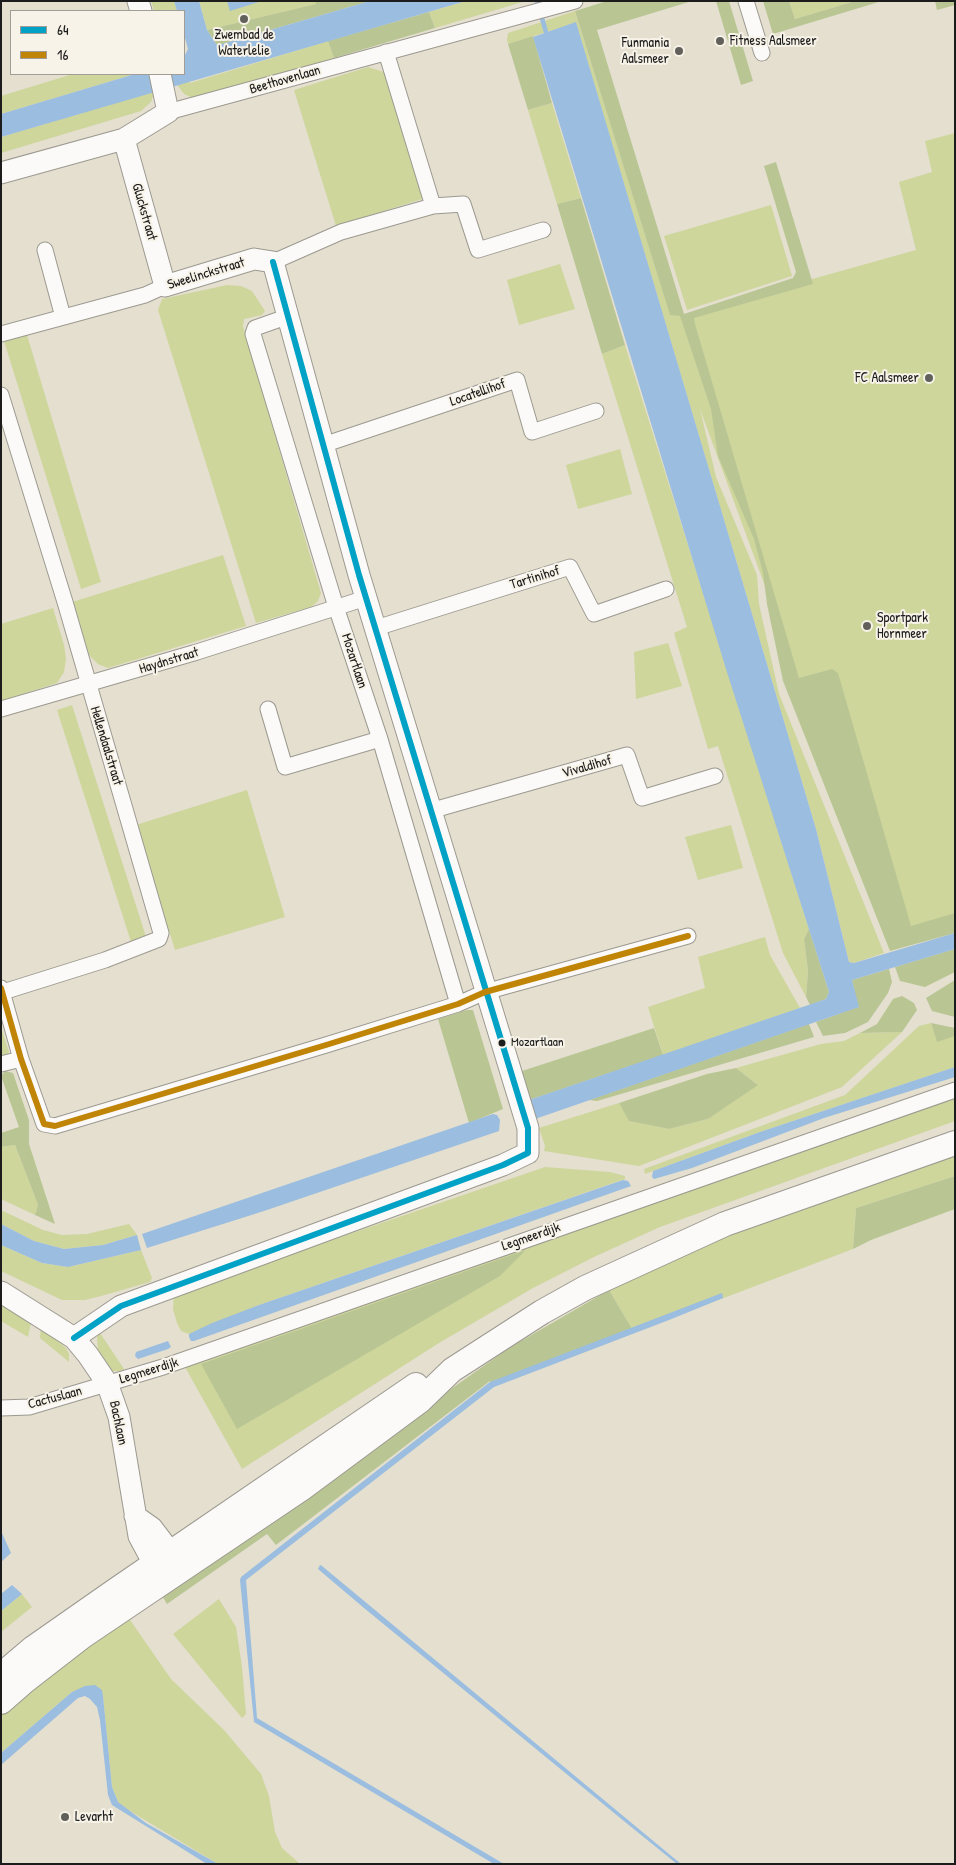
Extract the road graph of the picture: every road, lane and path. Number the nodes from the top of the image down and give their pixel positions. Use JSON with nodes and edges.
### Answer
{"nodes":[{"id":1,"x":746,"y":1,"type":"edge"},
{"id":2,"x":569,"y":3,"type":"edge"},
{"id":3,"x":386,"y":52,"type":"junction"},
{"id":4,"x":762,"y":53,"type":"dead end"},
{"id":5,"x":165,"y":93,"type":"edge"},
{"id":6,"x":124,"y":139,"type":"junction"},
{"id":7,"x":1,"y":173,"type":"edge"},
{"id":8,"x":433,"y":206,"type":"junction"},
{"id":9,"x":543,"y":230,"type":"dead end"},
{"id":10,"x":45,"y":250,"type":"dead end"},
{"id":11,"x":273,"y":262,"type":"junction"},
{"id":12,"x":165,"y":286,"type":"junction"},
{"id":13,"x":289,"y":316,"type":"junction"},
{"id":14,"x":63,"y":317,"type":"junction"},
{"id":15,"x":1,"y":334,"type":"edge"},
{"id":16,"x":1,"y":395,"type":"edge"},
{"id":17,"x":596,"y":411,"type":"dead end"},
{"id":18,"x":323,"y":444,"type":"junction"},
{"id":19,"x":666,"y":589,"type":"dead end"},
{"id":20,"x":366,"y":598,"type":"junction"},
{"id":21,"x":336,"y":607,"type":"junction"},
{"id":22,"x":376,"y":628,"type":"junction"},
{"id":23,"x":87,"y":685,"type":"junction"},
{"id":24,"x":1,"y":709,"type":"edge"},
{"id":25,"x":268,"y":709,"type":"dead end"},
{"id":26,"x":380,"y":739,"type":"junction"},
{"id":27,"x":715,"y":776,"type":"dead end"},
{"id":28,"x":430,"y":811,"type":"junction"},
{"id":29,"x":688,"y":936,"type":"dead end"},
{"id":30,"x":2,"y":990,"type":"edge"},
{"id":31,"x":486,"y":992,"type":"junction"},
{"id":32,"x":458,"y":1004,"type":"junction"},
{"id":33,"x":21,"y":1059,"type":"junction"},
{"id":34,"x":1,"y":1064,"type":"edge"},
{"id":35,"x":955,"y":1090,"type":"edge"},
{"id":36,"x":955,"y":1143,"type":"edge"},
{"id":37,"x":1,"y":1292,"type":"edge"},
{"id":38,"x":74,"y":1338,"type":"junction"},
{"id":39,"x":107,"y":1383,"type":"junction"},
{"id":40,"x":1,"y":1408,"type":"edge"},
{"id":41,"x":167,"y":1564,"type":"junction"},
{"id":42,"x":1,"y":1675,"type":"edge"},
{"id":43,"x":1,"y":1702,"type":"edge"}],
"edges":[{"from":1,"to":4,"type":"street"},
{"from":2,"to":3,"type":"street","name":"Beethovenlaan"},
{"from":3,"to":5,"type":"street","name":"Beethovenlaan"},
{"from":3,"to":8,"type":"street"},
{"from":5,"to":6,"type":"street","name":"Beethovenlaan"},
{"from":6,"to":7,"type":"street","name":"Beethovenlaan"},
{"from":6,"to":12,"type":"street","name":"Gluckstraat"},
{"from":8,"to":9,"type":"street","name":"Sweelinckstraat"},
{"from":8,"to":11,"type":"street","name":"Sweelinckstraat"},
{"from":10,"to":14,"type":"street"},
{"from":11,"to":12,"type":"street","name":"Sweelinckstraat"},
{"from":11,"to":13,"type":"street"},
{"from":12,"to":14,"type":"street","name":"Sweelinckstraat"},
{"from":13,"to":18,"type":"street"},
{"from":13,"to":21,"type":"street","name":"Mozartlaan"},
{"from":14,"to":15,"type":"street","name":"Sweelinckstraat"},
{"from":16,"to":23,"type":"street","name":"Hellendaalstraat"},
{"from":17,"to":18,"type":"street","name":"Locatellihof"},
{"from":18,"to":20,"type":"street"},
{"from":19,"to":22,"type":"street","name":"Tartinihof"},
{"from":20,"to":21,"type":"street"},
{"from":20,"to":22,"type":"street"},
{"from":21,"to":23,"type":"street","name":"Haydnstraat"},
{"from":21,"to":26,"type":"street","name":"Mozartlaan"},
{"from":22,"to":28,"type":"street"},
{"from":23,"to":24,"type":"street","name":"Haydnstraat"},
{"from":23,"to":30,"type":"street","name":"Hellendaalstraat"},
{"from":25,"to":26,"type":"street"},
{"from":26,"to":32,"type":"street","name":"Mozartlaan"},
{"from":27,"to":28,"type":"street","name":"Vivaldihof"},
{"from":28,"to":31,"type":"street"},
{"from":29,"to":31,"type":"street"},
{"from":30,"to":33,"type":"street"},
{"from":31,"to":32,"type":"street"},
{"from":31,"to":38,"type":"street"},
{"from":32,"to":33,"type":"street"},
{"from":33,"to":34,"type":"street"},
{"from":35,"to":39,"type":"street","name":"Legmeerdijk"},
{"from":36,"to":41,"type":"main road"},
{"from":37,"to":38,"type":"street","name":"Bachlaan"},
{"from":38,"to":39,"type":"street","name":"Bachlaan"},
{"from":39,"to":40,"type":"street","name":"Cactuslaan"},
{"from":39,"to":41,"type":"street","name":"Bachlaan"},
{"from":41,"to":42,"type":"main road"},
{"from":41,"to":43,"type":"main road"}]}
